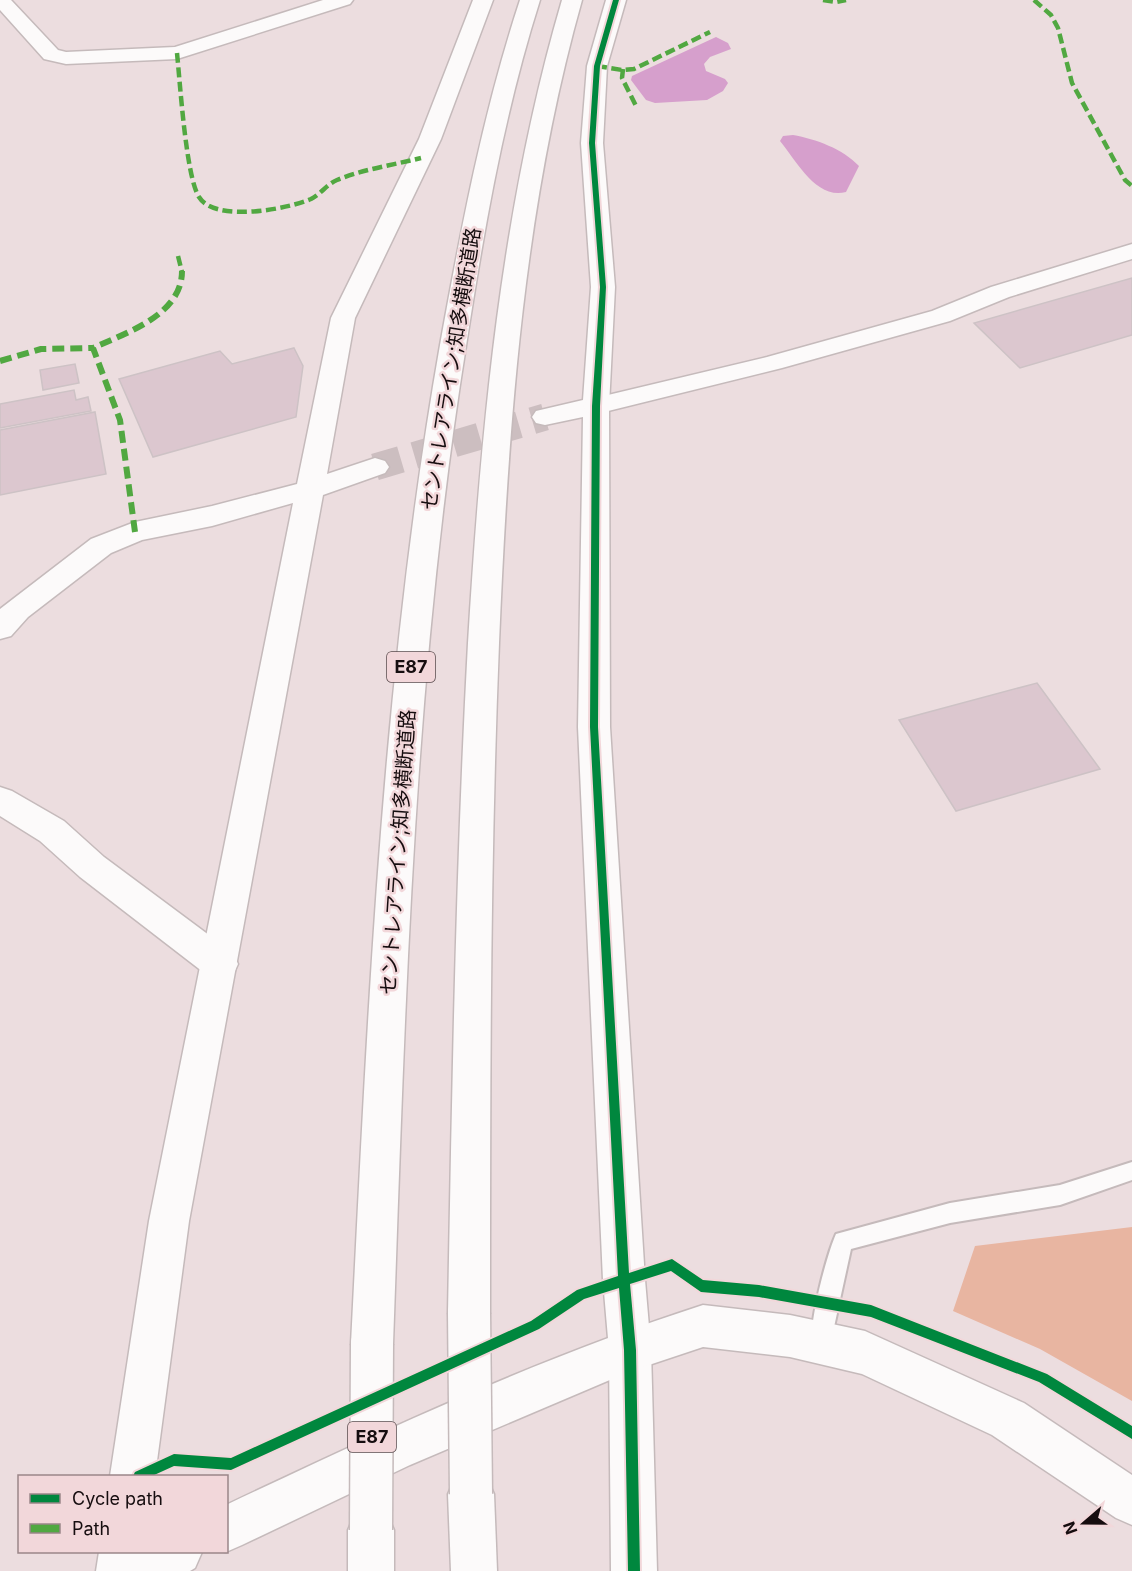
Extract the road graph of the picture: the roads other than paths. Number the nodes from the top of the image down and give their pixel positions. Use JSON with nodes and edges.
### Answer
{"nodes":[{"id":1,"x":2,"y":0,"type":"edge"},
{"id":2,"x":343,"y":0,"type":"edge"},
{"id":3,"x":483,"y":0,"type":"edge"},
{"id":4,"x":530,"y":0,"type":"edge"},
{"id":5,"x":572,"y":0,"type":"edge"},
{"id":6,"x":616,"y":0,"type":"edge"},
{"id":7,"x":1132,"y":251,"type":"edge"},
{"id":8,"x":596,"y":406,"type":"junction"},
{"id":9,"x":545,"y":417,"type":"tunnel mouth"},
{"id":10,"x":375,"y":467,"type":"tunnel mouth"},
{"id":11,"x":312,"y":489,"type":"junction"},
{"id":12,"x":0,"y":628,"type":"edge"},
{"id":13,"x":0,"y":800,"type":"edge"},
{"id":14,"x":220,"y":964,"type":"junction"},
{"id":15,"x":1132,"y":1171,"type":"edge"},
{"id":16,"x":821,"y":1343,"type":"junction"},
{"id":17,"x":630,"y":1350,"type":"junction"},
{"id":18,"x":132,"y":1475,"type":"edge"},
{"id":19,"x":1132,"y":1502,"type":"edge"},
{"id":20,"x":228,"y":1528,"type":"edge"},
{"id":21,"x":371,"y":1550,"type":"edge"},
{"id":22,"x":122,"y":1553,"type":"edge"},
{"id":23,"x":175,"y":1553,"type":"edge"},
{"id":24,"x":119,"y":1571,"type":"edge"},
{"id":25,"x":138,"y":1571,"type":"edge"},
{"id":26,"x":474,"y":1571,"type":"edge"},
{"id":27,"x":634,"y":1571,"type":"edge"}],
"edges":[{"from":1,"to":2,"type":"main road"},
{"from":3,"to":11,"type":"main road"},
{"from":4,"to":21,"type":"main road","name":"セントレアライン;知多横断道路","number":"E87","bridge":true},
{"from":5,"to":26,"type":"main road","bridge":true},
{"from":6,"to":8,"type":"main road"},
{"from":7,"to":8,"type":"main road"},
{"from":8,"to":9,"type":"main road"},
{"from":8,"to":17,"type":"main road"},
{"from":10,"to":11,"type":"main road"},
{"from":11,"to":12,"type":"main road"},
{"from":11,"to":14,"type":"main road"},
{"from":13,"to":14,"type":"main road"},
{"from":14,"to":18,"type":"main road"},
{"from":15,"to":16,"type":"lane"},
{"from":16,"to":17,"type":"main road"},
{"from":16,"to":19,"type":"main road"},
{"from":17,"to":20,"type":"main road"},
{"from":17,"to":27,"type":"main road"},
{"from":22,"to":24,"type":"main road"},
{"from":23,"to":25,"type":"main road"}]}
